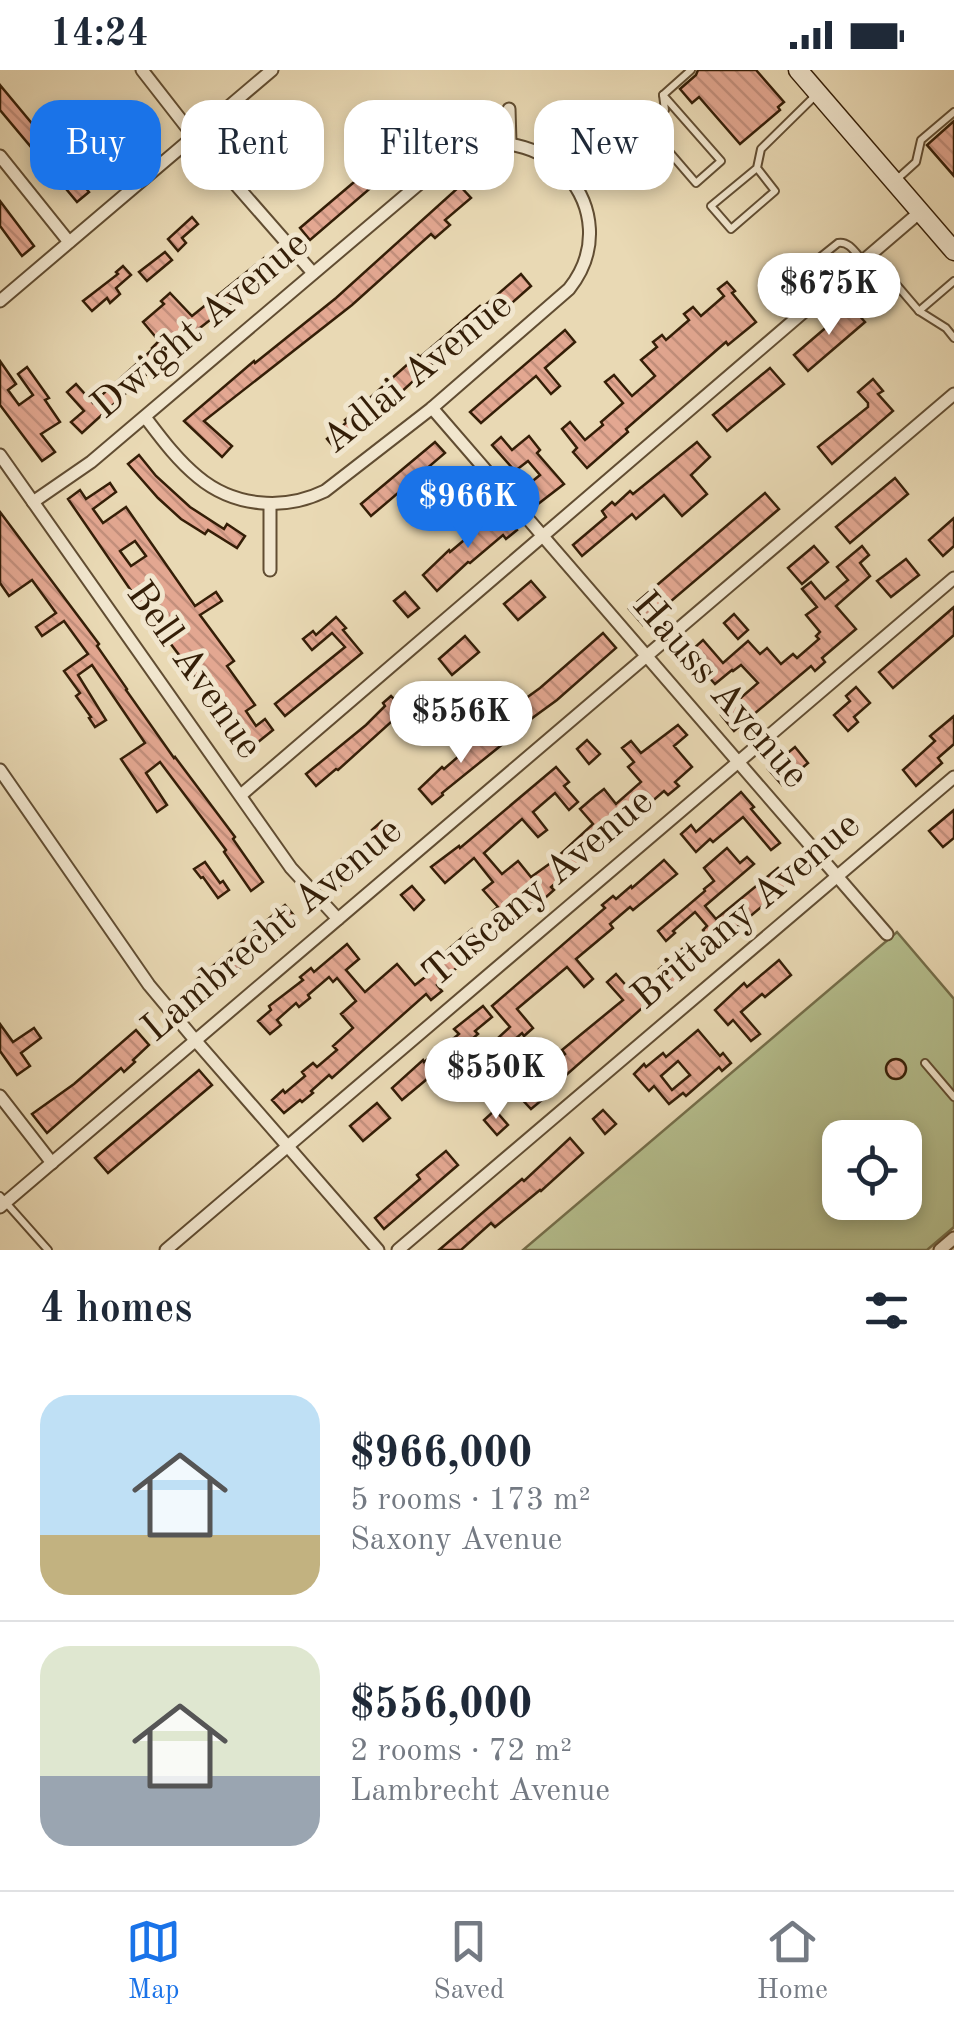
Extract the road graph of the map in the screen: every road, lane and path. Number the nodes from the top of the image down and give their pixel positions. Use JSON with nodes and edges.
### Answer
{"nodes":[{"id":1,"x":142,"y":70,"type":"edge"},
{"id":2,"x":272,"y":70,"type":"edge"},
{"id":3,"x":691,"y":70,"type":"edge"},
{"id":4,"x":798,"y":70,"type":"edge"},
{"id":5,"x":818,"y":93,"type":"junction"},
{"id":6,"x":663,"y":95,"type":"junction"},
{"id":7,"x":238,"y":100,"type":"edge"},
{"id":8,"x":954,"y":112,"type":"edge"},
{"id":9,"x":181,"y":120,"type":"edge"},
{"id":10,"x":514,"y":144,"type":"edge"},
{"id":11,"x":181,"y":150,"type":"edge"},
{"id":12,"x":0,"y":156,"type":"edge"},
{"id":13,"x":756,"y":168,"type":"junction"},
{"id":14,"x":894,"y":181,"type":"junction"},
{"id":15,"x":240,"y":190,"type":"edge"},
{"id":16,"x":413,"y":190,"type":"edge"},
{"id":17,"x":920,"y":212,"type":"junction"},
{"id":18,"x":69,"y":242,"type":"junction"},
{"id":19,"x":954,"y":251,"type":"edge"},
{"id":20,"x":866,"y":258,"type":"junction"},
{"id":21,"x":313,"y":274,"type":"junction"},
{"id":22,"x":954,"y":280,"type":"edge"},
{"id":23,"x":0,"y":301,"type":"edge"},
{"id":24,"x":918,"y":311,"type":"junction"},
{"id":25,"x":800,"y":316,"type":"junction"},
{"id":26,"x":954,"y":338,"type":"edge"},
{"id":27,"x":954,"y":394,"type":"edge"},
{"id":28,"x":432,"y":408,"type":"junction"},
{"id":29,"x":145,"y":417,"type":"junction"},
{"id":30,"x":0,"y":456,"type":"edge"},
{"id":31,"x":33,"y":502,"type":"junction"},
{"id":32,"x":270,"y":504,"type":"junction"},
{"id":33,"x":541,"y":536,"type":"junction"},
{"id":34,"x":270,"y":570,"type":"dead end"},
{"id":35,"x":954,"y":578,"type":"edge"},
{"id":36,"x":646,"y":656,"type":"junction"},
{"id":37,"x":738,"y":762,"type":"junction"},
{"id":38,"x":0,"y":770,"type":"edge"},
{"id":39,"x":954,"y":777,"type":"edge"},
{"id":40,"x":240,"y":794,"type":"junction"},
{"id":41,"x":839,"y":876,"type":"junction"},
{"id":42,"x":338,"y":919,"type":"junction"},
{"id":43,"x":888,"y":934,"type":"dead end"},
{"id":44,"x":195,"y":1040,"type":"junction"},
{"id":45,"x":925,"y":1062,"type":"dead end"},
{"id":46,"x":0,"y":1096,"type":"edge"},
{"id":47,"x":954,"y":1097,"type":"edge"},
{"id":48,"x":287,"y":1146,"type":"junction"},
{"id":49,"x":52,"y":1163,"type":"junction"},
{"id":50,"x":2,"y":1202,"type":"edge"},
{"id":51,"x":954,"y":1238,"type":"edge"},
{"id":52,"x":48,"y":1250,"type":"edge"},
{"id":53,"x":166,"y":1250,"type":"edge"},
{"id":54,"x":378,"y":1250,"type":"edge"},
{"id":55,"x":398,"y":1250,"type":"edge"},
{"id":56,"x":940,"y":1250,"type":"edge"}],
"edges":[{"from":1,"to":9,"type":"street"},
{"from":2,"to":7,"type":"street"},
{"from":3,"to":6,"type":"lane"},
{"from":4,"to":5,"type":"main road"},
{"from":5,"to":13,"type":"lane"},
{"from":5,"to":14,"type":"main road"},
{"from":6,"to":6,"type":"lane"},
{"from":8,"to":14,"type":"lane"},
{"from":10,"to":28,"type":"street","name":"Adlai Avenue"},
{"from":11,"to":18,"type":"street"},
{"from":12,"to":18,"type":"street"},
{"from":13,"to":13,"type":"lane"},
{"from":14,"to":17,"type":"main road"},
{"from":15,"to":21,"type":"street"},
{"from":16,"to":21,"type":"street","name":"Dwight Avenue"},
{"from":17,"to":19,"type":"main road"},
{"from":17,"to":20,"type":"street"},
{"from":18,"to":23,"type":"street"},
{"from":20,"to":24,"type":"lane"},
{"from":20,"to":25,"type":"street"},
{"from":20,"to":25,"type":"lane"},
{"from":21,"to":29,"type":"street","name":"Dwight Avenue"},
{"from":22,"to":24,"type":"lane"},
{"from":24,"to":26,"type":"lane"},
{"from":25,"to":33,"type":"street"},
{"from":27,"to":36,"type":"street","name":"Lambrecht Avenue"},
{"from":28,"to":32,"type":"street","name":"Adlai Avenue"},
{"from":28,"to":33,"type":"street","name":"Hauss Avenue"},
{"from":29,"to":31,"type":"street","name":"Dwight Avenue"},
{"from":29,"to":32,"type":"street","name":"Adlai Avenue"},
{"from":30,"to":31,"type":"street","name":"Bell Avenue"},
{"from":31,"to":40,"type":"street","name":"Bell Avenue"},
{"from":32,"to":34,"type":"street"},
{"from":33,"to":36,"type":"street","name":"Hauss Avenue"},
{"from":33,"to":40,"type":"street"},
{"from":35,"to":37,"type":"street","name":"Tuscany Avenue"},
{"from":36,"to":37,"type":"street","name":"Hauss Avenue"},
{"from":36,"to":42,"type":"street","name":"Lambrecht Avenue"},
{"from":37,"to":41,"type":"street","name":"Hauss Avenue"},
{"from":37,"to":48,"type":"street","name":"Tuscany Avenue"},
{"from":38,"to":44,"type":"street"},
{"from":39,"to":41,"type":"street","name":"Brittany Avenue"},
{"from":40,"to":42,"type":"street","name":"Bell Avenue"},
{"from":41,"to":43,"type":"street","name":"Hauss Avenue"},
{"from":41,"to":55,"type":"street","name":"Brittany Avenue"},
{"from":42,"to":44,"type":"street","name":"Lambrecht Avenue"},
{"from":44,"to":48,"type":"street"},
{"from":44,"to":49,"type":"street","name":"Lambrecht Avenue"},
{"from":45,"to":47,"type":"lane"},
{"from":46,"to":49,"type":"street"},
{"from":48,"to":53,"type":"street","name":"Tuscany Avenue"},
{"from":48,"to":54,"type":"street"},
{"from":49,"to":50,"type":"street","name":"Lambrecht Avenue"},
{"from":50,"to":52,"type":"lane"},
{"from":51,"to":56,"type":"street"}]}
